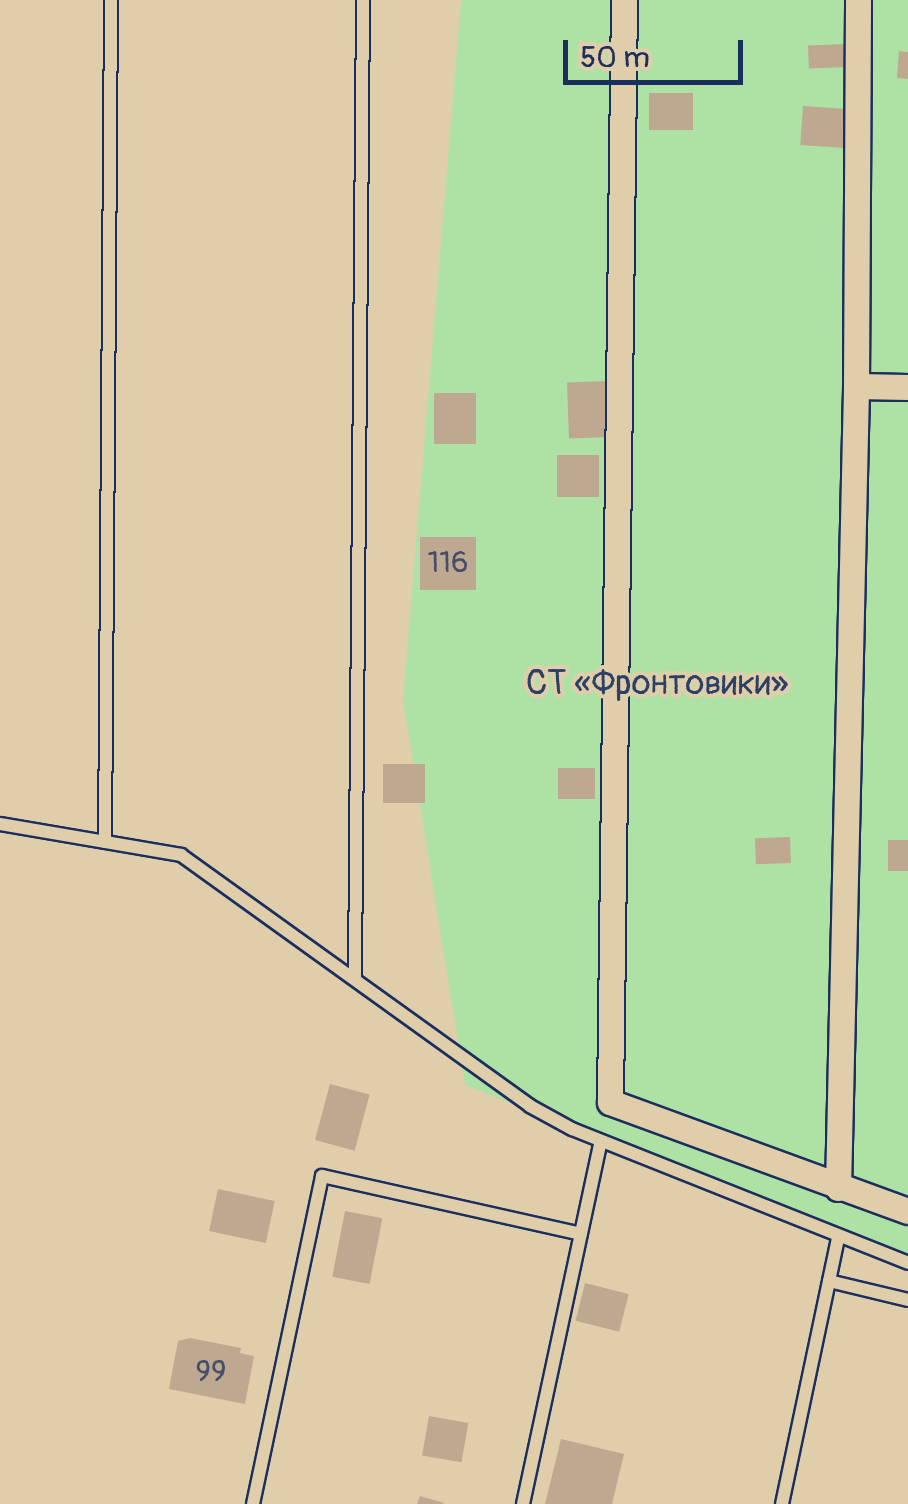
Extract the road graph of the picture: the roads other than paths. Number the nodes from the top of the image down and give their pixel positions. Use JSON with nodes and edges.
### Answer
{"nodes":[{"id":1,"x":111,"y":0,"type":"edge"},
{"id":2,"x":363,"y":0,"type":"edge"},
{"id":3,"x":624,"y":0,"type":"edge"},
{"id":4,"x":858,"y":0,"type":"edge"},
{"id":5,"x":856,"y":386,"type":"junction"},
{"id":6,"x":908,"y":387,"type":"edge"},
{"id":7,"x":0,"y":824,"type":"edge"},
{"id":8,"x":105,"y":842,"type":"junction"},
{"id":9,"x":355,"y":976,"type":"junction"},
{"id":10,"x":601,"y":1141,"type":"junction"},
{"id":11,"x":838,"y":1188,"type":"junction"},
{"id":12,"x":908,"y":1212,"type":"edge"},
{"id":13,"x":581,"y":1234,"type":"junction"},
{"id":14,"x":838,"y":1238,"type":"junction"},
{"id":15,"x":908,"y":1263,"type":"edge"},
{"id":16,"x":829,"y":1280,"type":"junction"},
{"id":17,"x":908,"y":1300,"type":"edge"},
{"id":18,"x":253,"y":1504,"type":"edge"},
{"id":19,"x":523,"y":1504,"type":"edge"},
{"id":20,"x":782,"y":1504,"type":"edge"}],
"edges":[{"from":1,"to":8,"type":"lane"},
{"from":2,"to":9,"type":"lane"},
{"from":3,"to":11,"type":"street"},
{"from":4,"to":5,"type":"street"},
{"from":5,"to":6,"type":"street"},
{"from":5,"to":11,"type":"street"},
{"from":7,"to":8,"type":"lane"},
{"from":8,"to":9,"type":"lane"},
{"from":9,"to":10,"type":"lane"},
{"from":10,"to":13,"type":"lane"},
{"from":10,"to":14,"type":"lane"},
{"from":11,"to":12,"type":"street"},
{"from":13,"to":18,"type":"lane"},
{"from":13,"to":19,"type":"lane"},
{"from":14,"to":15,"type":"lane"},
{"from":14,"to":16,"type":"lane"},
{"from":16,"to":17,"type":"lane"},
{"from":16,"to":20,"type":"lane"}]}
